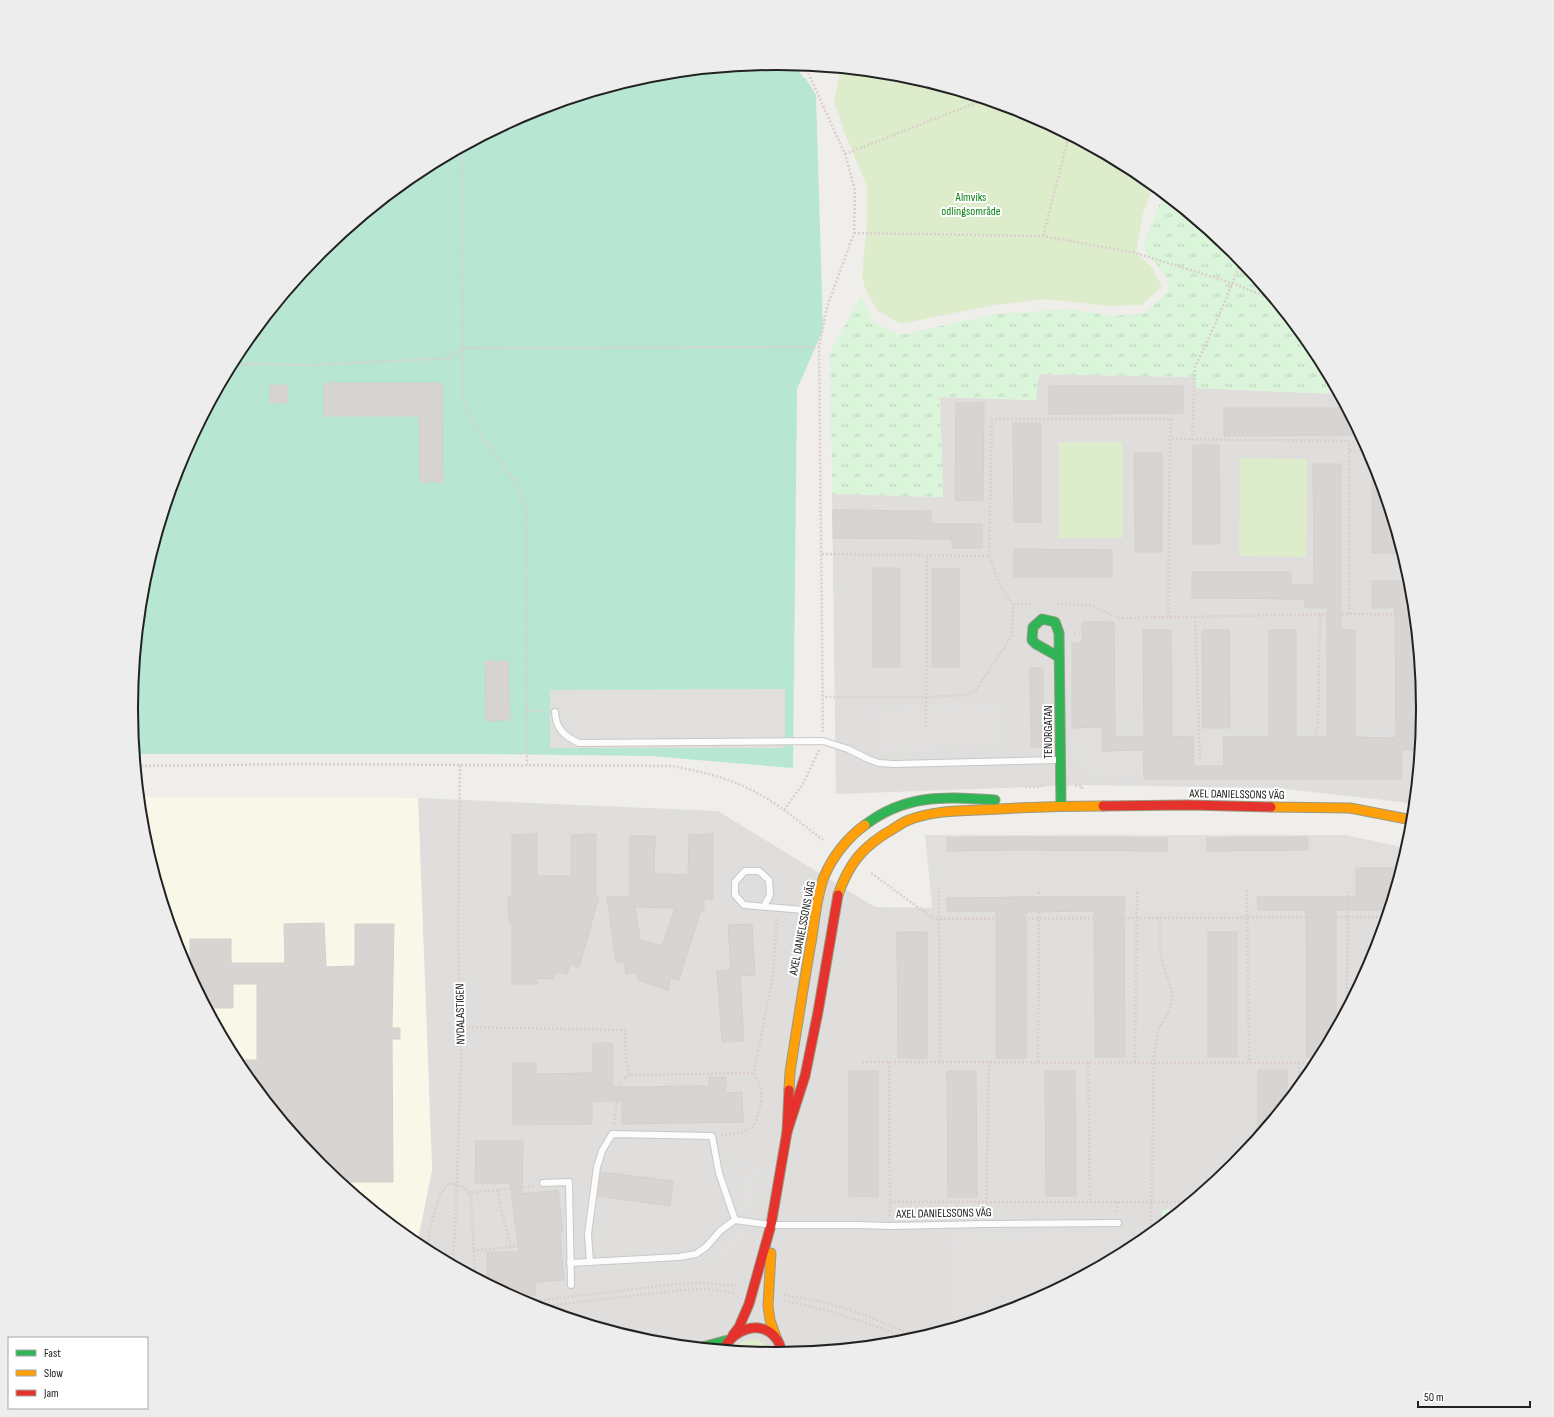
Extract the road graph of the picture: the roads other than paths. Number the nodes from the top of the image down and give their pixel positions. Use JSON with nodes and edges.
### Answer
{"nodes":[{"id":1,"x":1059,"y":657,"type":"junction"},
{"id":2,"x":555,"y":712,"type":"road end"},
{"id":3,"x":1060,"y":760,"type":"junction"},
{"id":4,"x":1061,"y":806,"type":"junction"},
{"id":5,"x":1405,"y":819,"type":"edge"},
{"id":6,"x":764,"y":906,"type":"junction"},
{"id":7,"x":825,"y":912,"type":"junction"},
{"id":8,"x":787,"y":1132,"type":"junction"},
{"id":9,"x":543,"y":1183,"type":"road end"},
{"id":10,"x":735,"y":1220,"type":"junction"},
{"id":11,"x":1118,"y":1223,"type":"dead end"},
{"id":12,"x":771,"y":1225,"type":"junction"},
{"id":13,"x":590,"y":1262,"type":"junction"},
{"id":14,"x":570,"y":1263,"type":"junction"},
{"id":15,"x":571,"y":1284,"type":"dead end"},
{"id":16,"x":731,"y":1337,"type":"junction"},
{"id":17,"x":776,"y":1337,"type":"junction"},
{"id":18,"x":712,"y":1344,"type":"edge"},
{"id":19,"x":726,"y":1345,"type":"edge"},
{"id":20,"x":780,"y":1347,"type":"edge"}],
"edges":[{"from":1,"to":1,"type":"street","name":"TENORGATAN"},
{"from":1,"to":3,"type":"street","name":"TENORGATAN"},
{"from":2,"to":3,"type":"lane"},
{"from":3,"to":4,"type":"street","name":"TENORGATAN"},
{"from":4,"to":5,"type":"street","name":"AXEL DANIELSSONS VÄG"},
{"from":4,"to":7,"type":"street","name":"AXEL DANIELSSONS VÄG"},
{"from":4,"to":7,"type":"street","name":"AXEL DANIELSSONS VÄG"},
{"from":6,"to":6,"type":"lane"},
{"from":6,"to":7,"type":"lane"},
{"from":7,"to":8,"type":"street","name":"AXEL DANIELSSONS VÄG"},
{"from":7,"to":8,"type":"street","name":"AXEL DANIELSSONS VÄG"},
{"from":8,"to":12,"type":"street","name":"AXEL DANIELSSONS VÄG"},
{"from":9,"to":14,"type":"lane"},
{"from":10,"to":12,"type":"lane","name":"AXEL DANIELSSONS VÄG"},
{"from":10,"to":13,"type":"lane"},
{"from":10,"to":13,"type":"lane"},
{"from":11,"to":12,"type":"lane","name":"AXEL DANIELSSONS VÄG"},
{"from":12,"to":16,"type":"street","name":"AXEL DANIELSSONS VÄG"},
{"from":12,"to":17,"type":"street","name":"AXEL DANIELSSONS VÄG"},
{"from":13,"to":14,"type":"lane"},
{"from":14,"to":15,"type":"lane"},
{"from":16,"to":17,"type":"street"},
{"from":16,"to":18,"type":"street"},
{"from":16,"to":19,"type":"street","name":"AXEL DANIELSSONS VÄG"},
{"from":17,"to":20,"type":"street","name":"AXEL DANIELSSONS VÄG"}]}
